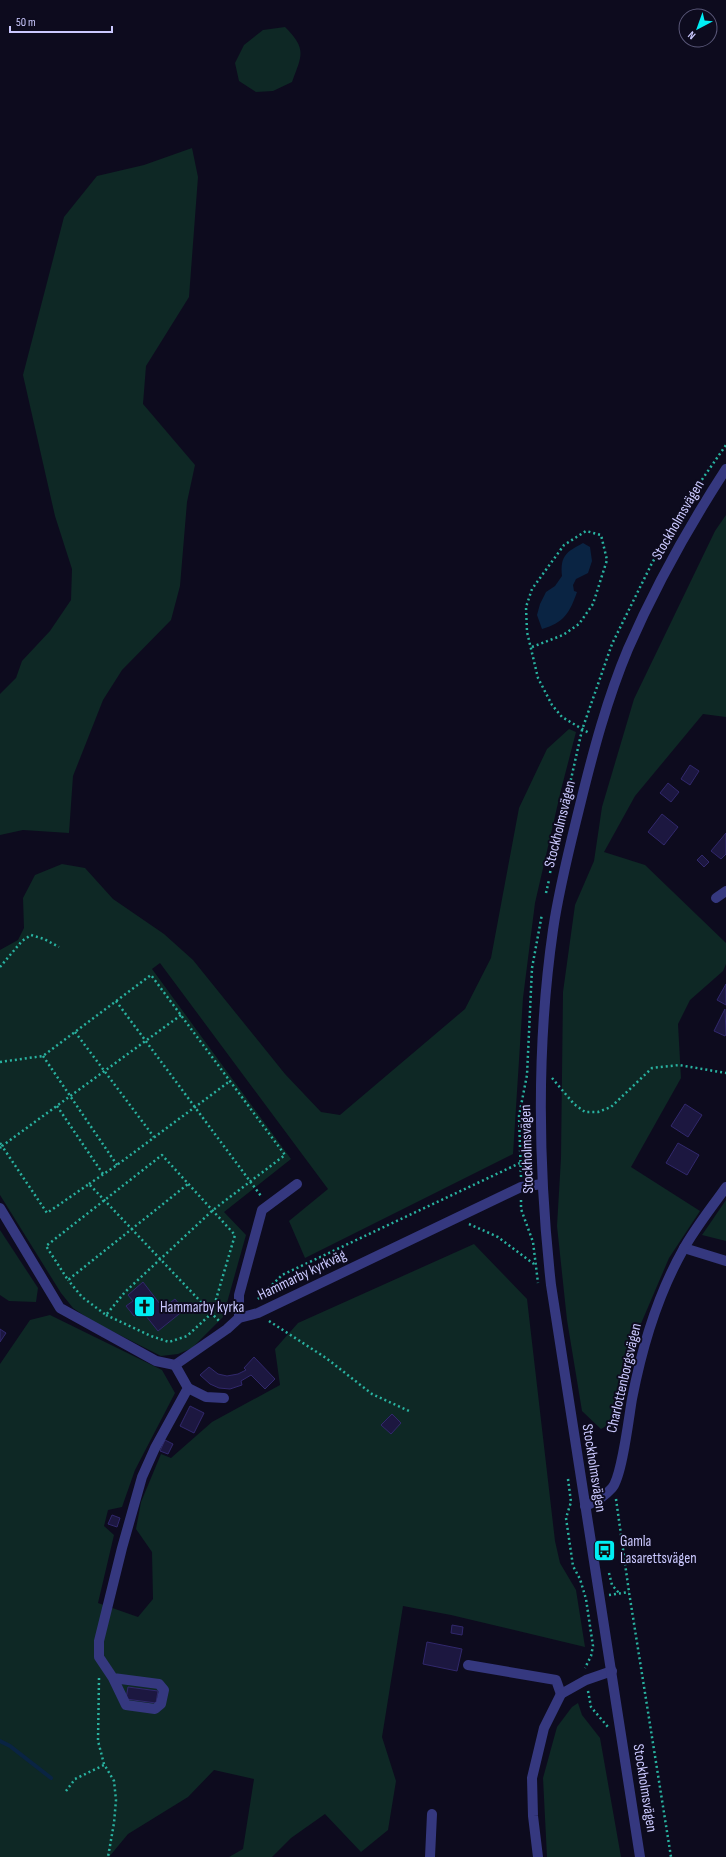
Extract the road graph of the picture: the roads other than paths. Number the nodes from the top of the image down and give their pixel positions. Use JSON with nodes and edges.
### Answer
{"nodes":[{"id":1,"x":726,"y":469,"type":"edge"},
{"id":2,"x":726,"y":890,"type":"edge"},
{"id":3,"x":716,"y":898,"type":"dead end"},
{"id":4,"x":297,"y":1184,"type":"dead end"},
{"id":5,"x":542,"y":1184,"type":"junction"},
{"id":6,"x":726,"y":1187,"type":"edge"},
{"id":7,"x":0,"y":1208,"type":"edge"},
{"id":8,"x":684,"y":1248,"type":"junction"},
{"id":9,"x":726,"y":1261,"type":"edge"},
{"id":10,"x":239,"y":1318,"type":"junction"},
{"id":11,"x":175,"y":1365,"type":"junction"},
{"id":12,"x":188,"y":1388,"type":"junction"},
{"id":13,"x":224,"y":1398,"type":"dead end"},
{"id":14,"x":585,"y":1506,"type":"junction"},
{"id":15,"x":468,"y":1665,"type":"dead end"},
{"id":16,"x":612,"y":1671,"type":"junction"},
{"id":17,"x":113,"y":1678,"type":"junction"},
{"id":18,"x":561,"y":1694,"type":"junction"},
{"id":19,"x":432,"y":1814,"type":"dead end"},
{"id":20,"x":430,"y":1857,"type":"edge"},
{"id":21,"x":538,"y":1857,"type":"edge"},
{"id":22,"x":640,"y":1857,"type":"edge"}],
"edges":[{"from":1,"to":5,"type":"street","name":"Stockholmsvägen"},
{"from":2,"to":3,"type":"street"},
{"from":4,"to":10,"type":"street"},
{"from":5,"to":10,"type":"street","name":"Hammarby kyrkväg"},
{"from":5,"to":14,"type":"street","name":"Stockholmsvägen"},
{"from":6,"to":8,"type":"street","name":"Charlottenborgsvägen"},
{"from":7,"to":11,"type":"street"},
{"from":8,"to":9,"type":"street"},
{"from":8,"to":14,"type":"street","name":"Charlottenborgsvägen"},
{"from":10,"to":11,"type":"street"},
{"from":11,"to":12,"type":"street"},
{"from":12,"to":13,"type":"street"},
{"from":12,"to":17,"type":"street"},
{"from":14,"to":16,"type":"street","name":"Stockholmsvägen"},
{"from":15,"to":18,"type":"street"},
{"from":16,"to":18,"type":"street"},
{"from":16,"to":22,"type":"street","name":"Stockholmsvägen"},
{"from":17,"to":17,"type":"street"},
{"from":18,"to":21,"type":"street"},
{"from":19,"to":20,"type":"street"}]}
